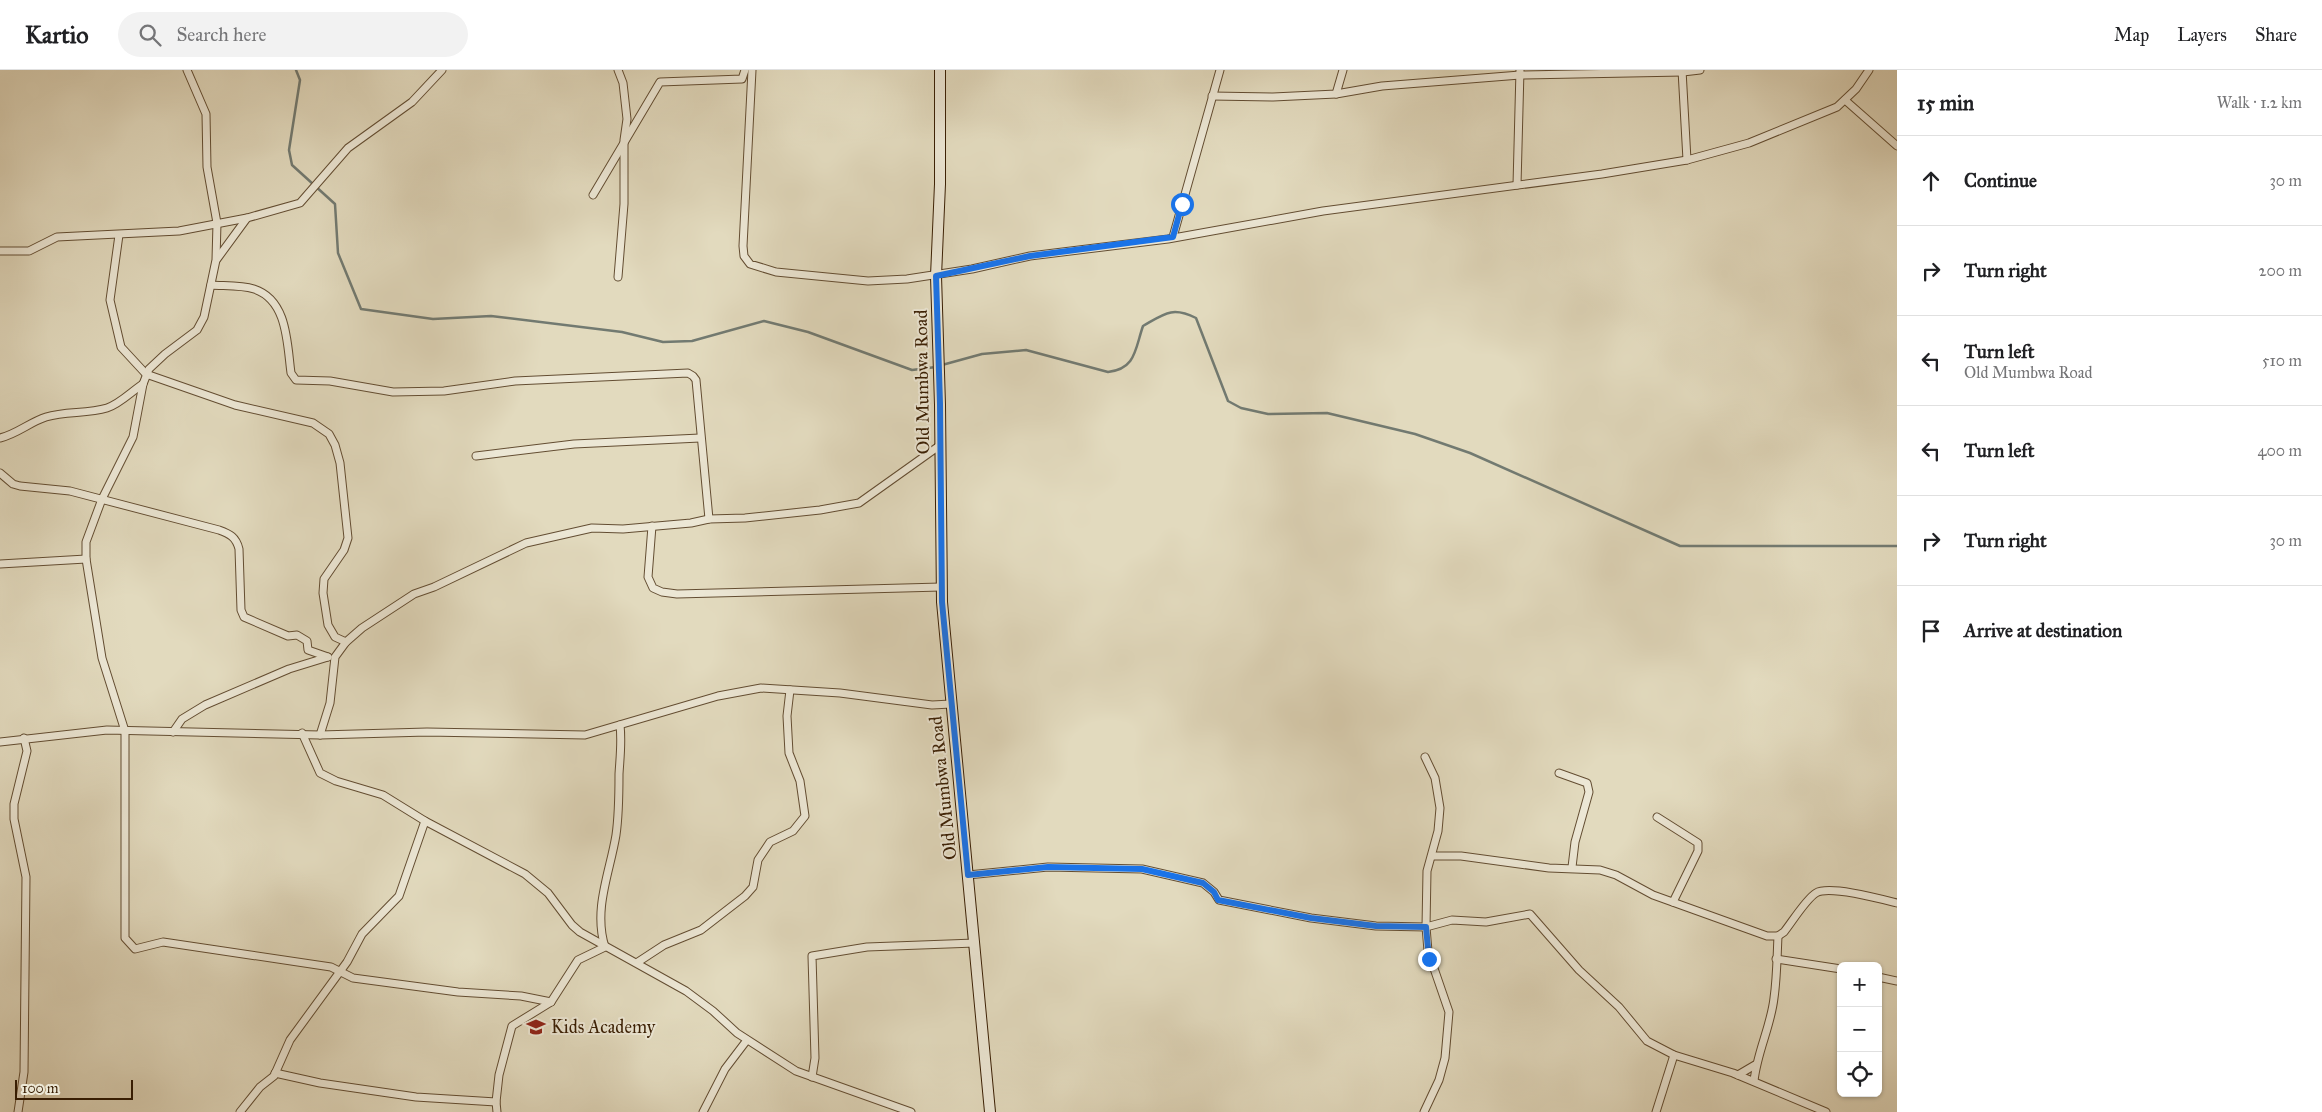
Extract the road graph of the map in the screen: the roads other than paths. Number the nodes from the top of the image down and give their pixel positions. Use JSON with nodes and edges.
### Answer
{"nodes":[{"id":1,"x":187,"y":70,"type":"edge"},
{"id":2,"x":442,"y":70,"type":"edge"},
{"id":3,"x":618,"y":70,"type":"edge"},
{"id":4,"x":745,"y":70,"type":"edge"},
{"id":5,"x":752,"y":70,"type":"edge"},
{"id":6,"x":940,"y":70,"type":"edge"},
{"id":7,"x":1220,"y":70,"type":"edge"},
{"id":8,"x":1343,"y":70,"type":"edge"},
{"id":9,"x":1700,"y":70,"type":"edge"},
{"id":10,"x":1869,"y":70,"type":"edge"},
{"id":11,"x":1683,"y":71,"type":"edge"},
{"id":12,"x":1520,"y":73,"type":"edge"},
{"id":13,"x":1336,"y":94,"type":"junction"},
{"id":14,"x":1212,"y":96,"type":"junction"},
{"id":15,"x":1845,"y":100,"type":"junction"},
{"id":16,"x":624,"y":140,"type":"junction"},
{"id":17,"x":1897,"y":146,"type":"edge"},
{"id":18,"x":1687,"y":160,"type":"junction"},
{"id":19,"x":1517,"y":185,"type":"junction"},
{"id":20,"x":593,"y":195,"type":"dead end"},
{"id":21,"x":247,"y":218,"type":"junction"},
{"id":22,"x":217,"y":223,"type":"junction"},
{"id":23,"x":119,"y":235,"type":"junction"},
{"id":24,"x":1173,"y":237,"type":"junction"},
{"id":25,"x":0,"y":251,"type":"edge"},
{"id":26,"x":216,"y":260,"type":"junction"},
{"id":27,"x":936,"y":276,"type":"junction"},
{"id":28,"x":618,"y":277,"type":"dead end"},
{"id":29,"x":211,"y":285,"type":"junction"},
{"id":30,"x":146,"y":374,"type":"junction"},
{"id":31,"x":143,"y":384,"type":"junction"},
{"id":32,"x":0,"y":438,"type":"edge"},
{"id":33,"x":700,"y":438,"type":"junction"},
{"id":34,"x":939,"y":446,"type":"junction"},
{"id":35,"x":476,"y":456,"type":"dead end"},
{"id":36,"x":0,"y":473,"type":"edge"},
{"id":37,"x":102,"y":500,"type":"junction"},
{"id":38,"x":709,"y":519,"type":"junction"},
{"id":39,"x":652,"y":526,"type":"junction"},
{"id":40,"x":86,"y":559,"type":"junction"},
{"id":41,"x":0,"y":564,"type":"edge"},
{"id":42,"x":941,"y":587,"type":"junction"},
{"id":43,"x":346,"y":642,"type":"junction"},
{"id":44,"x":332,"y":657,"type":"junction"},
{"id":45,"x":790,"y":690,"type":"junction"},
{"id":46,"x":951,"y":704,"type":"junction"},
{"id":47,"x":620,"y":724,"type":"junction"},
{"id":48,"x":125,"y":731,"type":"junction"},
{"id":49,"x":173,"y":732,"type":"junction"},
{"id":50,"x":302,"y":733,"type":"junction"},
{"id":51,"x":320,"y":734,"type":"junction"},
{"id":52,"x":24,"y":738,"type":"junction"},
{"id":53,"x":0,"y":742,"type":"edge"},
{"id":54,"x":1424,"y":757,"type":"dead end"},
{"id":55,"x":1559,"y":773,"type":"dead end"},
{"id":56,"x":1657,"y":816,"type":"dead end"},
{"id":57,"x":425,"y":821,"type":"junction"},
{"id":58,"x":1432,"y":856,"type":"junction"},
{"id":59,"x":1572,"y":867,"type":"junction"},
{"id":60,"x":968,"y":875,"type":"junction"},
{"id":61,"x":1673,"y":902,"type":"junction"},
{"id":62,"x":1897,"y":902,"type":"edge"},
{"id":63,"x":1426,"y":927,"type":"junction"},
{"id":64,"x":1778,"y":936,"type":"junction"},
{"id":65,"x":975,"y":943,"type":"junction"},
{"id":66,"x":605,"y":947,"type":"junction"},
{"id":67,"x":1776,"y":959,"type":"junction"},
{"id":68,"x":638,"y":962,"type":"junction"},
{"id":69,"x":1837,"y":968,"type":"edge"},
{"id":70,"x":339,"y":973,"type":"junction"},
{"id":71,"x":1882,"y":978,"type":"edge"},
{"id":72,"x":1897,"y":981,"type":"edge"},
{"id":73,"x":551,"y":1002,"type":"junction"},
{"id":74,"x":747,"y":1040,"type":"junction"},
{"id":75,"x":1674,"y":1055,"type":"junction"},
{"id":76,"x":1756,"y":1066,"type":"junction"},
{"id":77,"x":275,"y":1073,"type":"junction"},
{"id":78,"x":1738,"y":1075,"type":"junction"},
{"id":79,"x":812,"y":1077,"type":"junction"},
{"id":80,"x":1754,"y":1081,"type":"junction"},
{"id":81,"x":496,"y":1102,"type":"junction"},
{"id":82,"x":18,"y":1112,"type":"edge"},
{"id":83,"x":240,"y":1112,"type":"edge"},
{"id":84,"x":497,"y":1112,"type":"edge"},
{"id":85,"x":703,"y":1112,"type":"edge"},
{"id":86,"x":911,"y":1112,"type":"edge"},
{"id":87,"x":990,"y":1112,"type":"edge"},
{"id":88,"x":1424,"y":1112,"type":"edge"},
{"id":89,"x":1656,"y":1112,"type":"edge"},
{"id":90,"x":1826,"y":1112,"type":"edge"}],
"edges":[{"from":1,"to":22,"type":"street"},
{"from":2,"to":21,"type":"street"},
{"from":3,"to":16,"type":"street"},
{"from":4,"to":16,"type":"street"},
{"from":5,"to":27,"type":"street"},
{"from":6,"to":27,"type":"main road","name":"Old Mumbwa Road"},
{"from":7,"to":14,"type":"street"},
{"from":8,"to":13,"type":"street"},
{"from":9,"to":11,"type":"street"},
{"from":10,"to":15,"type":"street"},
{"from":11,"to":12,"type":"street"},
{"from":11,"to":18,"type":"street"},
{"from":12,"to":13,"type":"street"},
{"from":12,"to":19,"type":"street"},
{"from":13,"to":14,"type":"street"},
{"from":14,"to":24,"type":"street"},
{"from":15,"to":17,"type":"street"},
{"from":15,"to":18,"type":"street"},
{"from":16,"to":20,"type":"street"},
{"from":16,"to":28,"type":"street"},
{"from":18,"to":19,"type":"street"},
{"from":19,"to":24,"type":"street"},
{"from":21,"to":22,"type":"street"},
{"from":21,"to":26,"type":"street"},
{"from":22,"to":23,"type":"street"},
{"from":22,"to":26,"type":"street"},
{"from":23,"to":25,"type":"street"},
{"from":23,"to":30,"type":"street"},
{"from":24,"to":27,"type":"street"},
{"from":26,"to":29,"type":"street"},
{"from":27,"to":34,"type":"main road","name":"Old Mumbwa Road"},
{"from":29,"to":30,"type":"street"},
{"from":29,"to":33,"type":"street"},
{"from":30,"to":31,"type":"street"},
{"from":30,"to":43,"type":"street"},
{"from":31,"to":32,"type":"street"},
{"from":31,"to":37,"type":"street"},
{"from":33,"to":35,"type":"street"},
{"from":33,"to":38,"type":"street"},
{"from":34,"to":38,"type":"street"},
{"from":34,"to":42,"type":"main road","name":"Old Mumbwa Road"},
{"from":36,"to":37,"type":"street"},
{"from":37,"to":40,"type":"street"},
{"from":37,"to":44,"type":"street"},
{"from":38,"to":39,"type":"street"},
{"from":39,"to":42,"type":"street"},
{"from":39,"to":43,"type":"street"},
{"from":40,"to":41,"type":"street"},
{"from":40,"to":48,"type":"street"},
{"from":42,"to":46,"type":"main road","name":"Old Mumbwa Road"},
{"from":43,"to":44,"type":"street"},
{"from":44,"to":49,"type":"street"},
{"from":44,"to":51,"type":"street"},
{"from":45,"to":46,"type":"street"},
{"from":45,"to":47,"type":"street"},
{"from":45,"to":68,"type":"street"},
{"from":46,"to":60,"type":"main road","name":"Old Mumbwa Road"},
{"from":47,"to":51,"type":"street"},
{"from":47,"to":66,"type":"street"},
{"from":48,"to":49,"type":"street"},
{"from":48,"to":52,"type":"street"},
{"from":48,"to":70,"type":"street"},
{"from":49,"to":50,"type":"street"},
{"from":50,"to":51,"type":"street"},
{"from":50,"to":57,"type":"street"},
{"from":52,"to":53,"type":"street"},
{"from":52,"to":82,"type":"street"},
{"from":54,"to":58,"type":"street"},
{"from":55,"to":59,"type":"street"},
{"from":56,"to":61,"type":"street"},
{"from":57,"to":66,"type":"street"},
{"from":57,"to":70,"type":"street"},
{"from":58,"to":59,"type":"street"},
{"from":58,"to":63,"type":"street"},
{"from":59,"to":61,"type":"street"},
{"from":60,"to":63,"type":"street"},
{"from":60,"to":65,"type":"main road","name":"Old Mumbwa Road"},
{"from":61,"to":64,"type":"street"},
{"from":62,"to":64,"type":"street"},
{"from":63,"to":75,"type":"street"},
{"from":63,"to":88,"type":"street"},
{"from":64,"to":67,"type":"street"},
{"from":65,"to":79,"type":"street"},
{"from":65,"to":87,"type":"main road","name":"Old Mumbwa Road"},
{"from":66,"to":68,"type":"street"},
{"from":66,"to":73,"type":"street"},
{"from":67,"to":69,"type":"street"},
{"from":67,"to":76,"type":"street"},
{"from":68,"to":74,"type":"street"},
{"from":70,"to":73,"type":"street"},
{"from":70,"to":77,"type":"street"},
{"from":71,"to":72,"type":"street"},
{"from":73,"to":81,"type":"street"},
{"from":74,"to":79,"type":"street"},
{"from":74,"to":85,"type":"street"},
{"from":75,"to":78,"type":"street"},
{"from":75,"to":89,"type":"street"},
{"from":76,"to":78,"type":"street"},
{"from":76,"to":80,"type":"street"},
{"from":77,"to":81,"type":"street"},
{"from":77,"to":83,"type":"street"},
{"from":78,"to":80,"type":"street"},
{"from":79,"to":86,"type":"street"},
{"from":80,"to":90,"type":"street"},
{"from":81,"to":84,"type":"street"}]}
